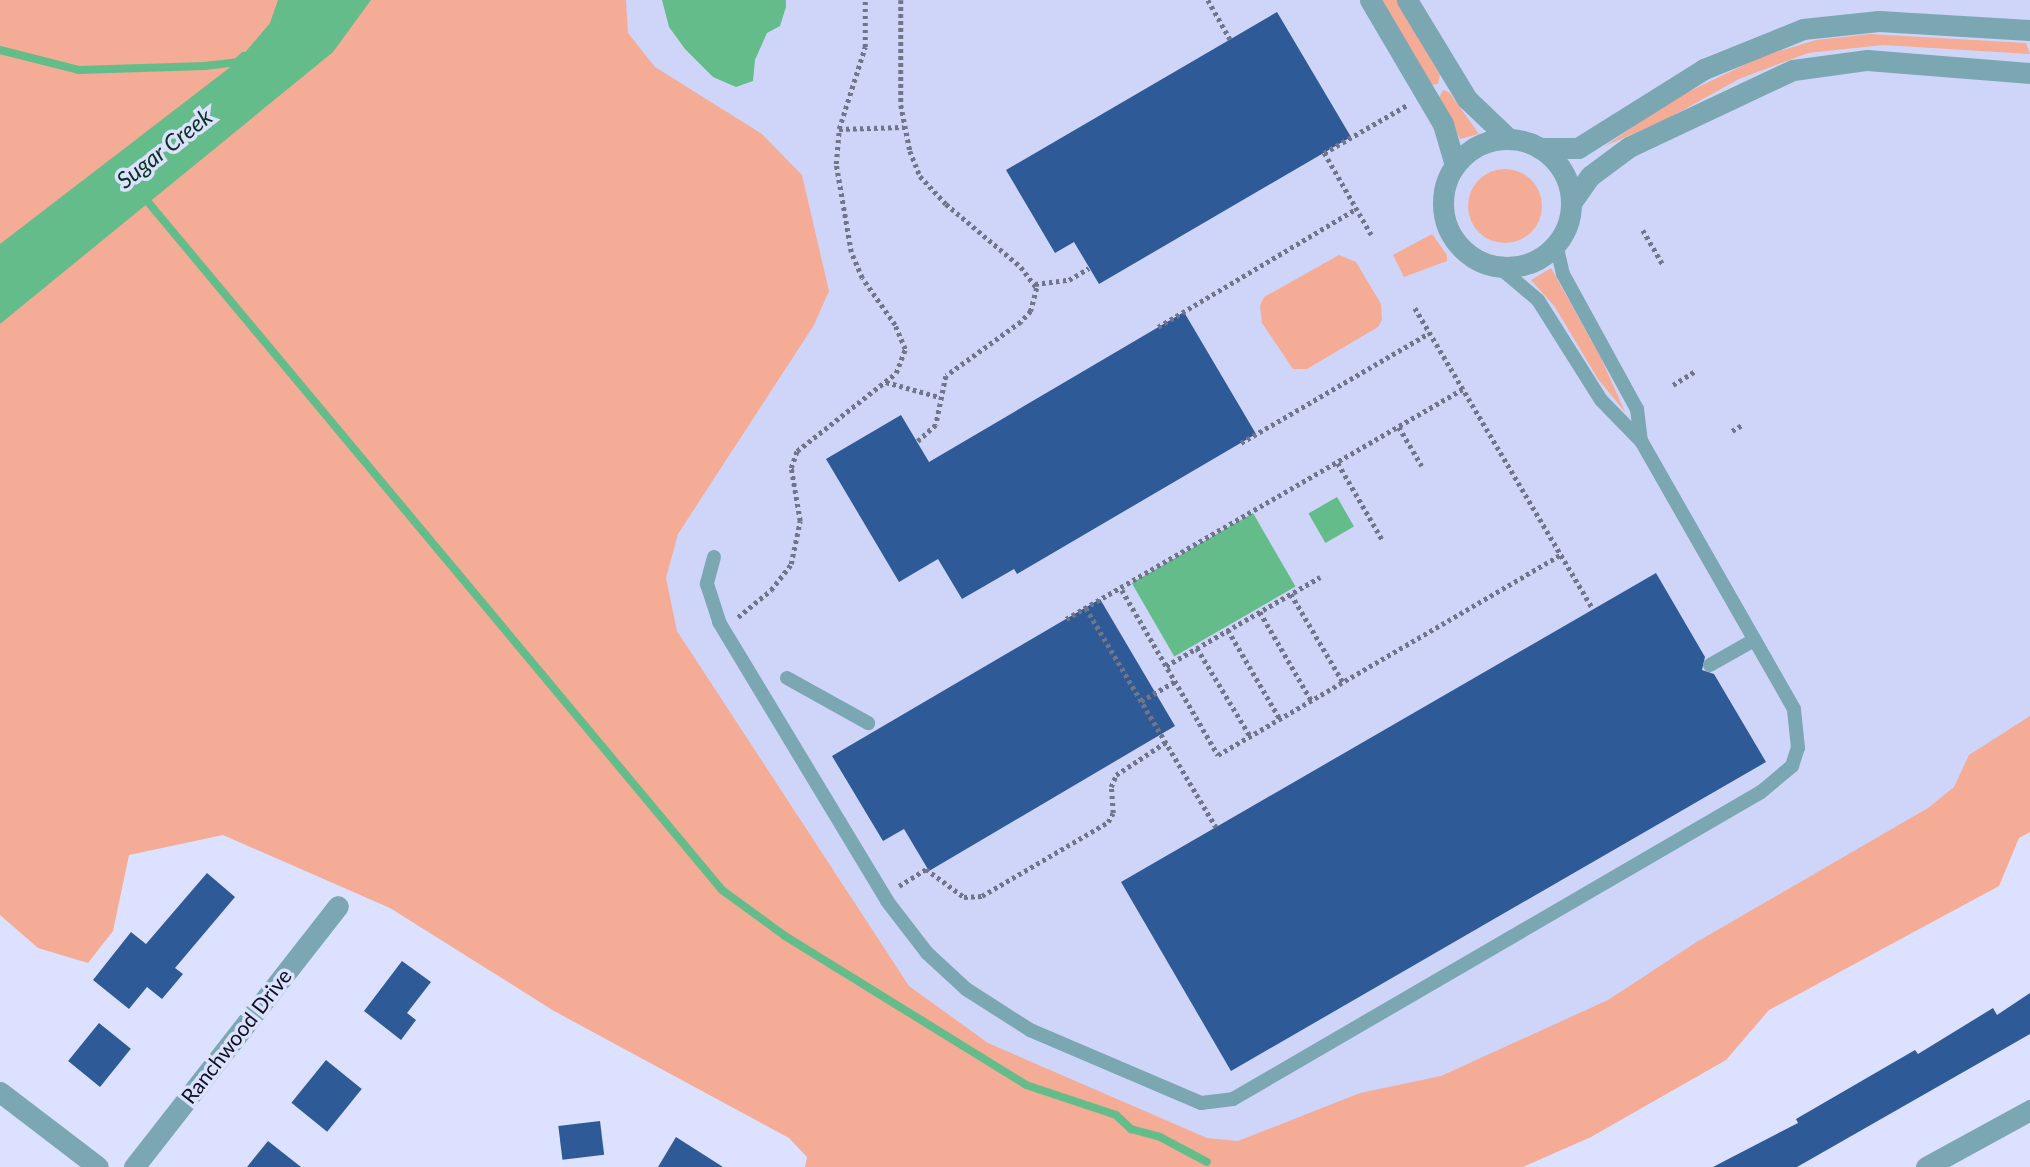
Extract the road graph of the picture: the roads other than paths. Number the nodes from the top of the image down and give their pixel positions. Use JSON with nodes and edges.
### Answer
{"nodes":[{"id":1,"x":1370,"y":0,"type":"edge"},
{"id":2,"x":1407,"y":0,"type":"edge"},
{"id":3,"x":2030,"y":30,"type":"edge"},
{"id":4,"x":2030,"y":73,"type":"edge"},
{"id":5,"x":1509,"y":139,"type":"junction"},
{"id":6,"x":1539,"y":148,"type":"junction"},
{"id":7,"x":1455,"y":165,"type":"junction"},
{"id":8,"x":1571,"y":203,"type":"junction"},
{"id":9,"x":1556,"y":244,"type":"junction"},
{"id":10,"x":1499,"y":267,"type":"junction"},
{"id":11,"x":1641,"y":441,"type":"junction"},
{"id":12,"x":714,"y":557,"type":"dead end"},
{"id":13,"x":1754,"y":640,"type":"junction"},
{"id":14,"x":1710,"y":666,"type":"dead end"},
{"id":15,"x":787,"y":678,"type":"dead end"},
{"id":16,"x":869,"y":723,"type":"dead end"},
{"id":17,"x":338,"y":906,"type":"dead end"},
{"id":18,"x":0,"y":1092,"type":"edge"},
{"id":19,"x":2030,"y":1110,"type":"edge"},
{"id":20,"x":98,"y":1167,"type":"edge"},
{"id":21,"x":134,"y":1167,"type":"edge"},
{"id":22,"x":1926,"y":1167,"type":"edge"}],
"edges":[{"from":1,"to":7,"type":"street"},
{"from":2,"to":5,"type":"street"},
{"from":3,"to":6,"type":"street"},
{"from":4,"to":8,"type":"street"},
{"from":5,"to":6,"type":"street"},
{"from":5,"to":7,"type":"street"},
{"from":6,"to":8,"type":"street"},
{"from":7,"to":10,"type":"street"},
{"from":8,"to":9,"type":"street"},
{"from":9,"to":10,"type":"street"},
{"from":9,"to":11,"type":"lane"},
{"from":10,"to":11,"type":"lane"},
{"from":11,"to":13,"type":"lane"},
{"from":12,"to":13,"type":"lane"},
{"from":13,"to":14,"type":"lane"},
{"from":15,"to":16,"type":"lane"},
{"from":17,"to":21,"type":"street","name":"Ranchwood Drive"},
{"from":18,"to":20,"type":"street"},
{"from":19,"to":22,"type":"street"}]}
